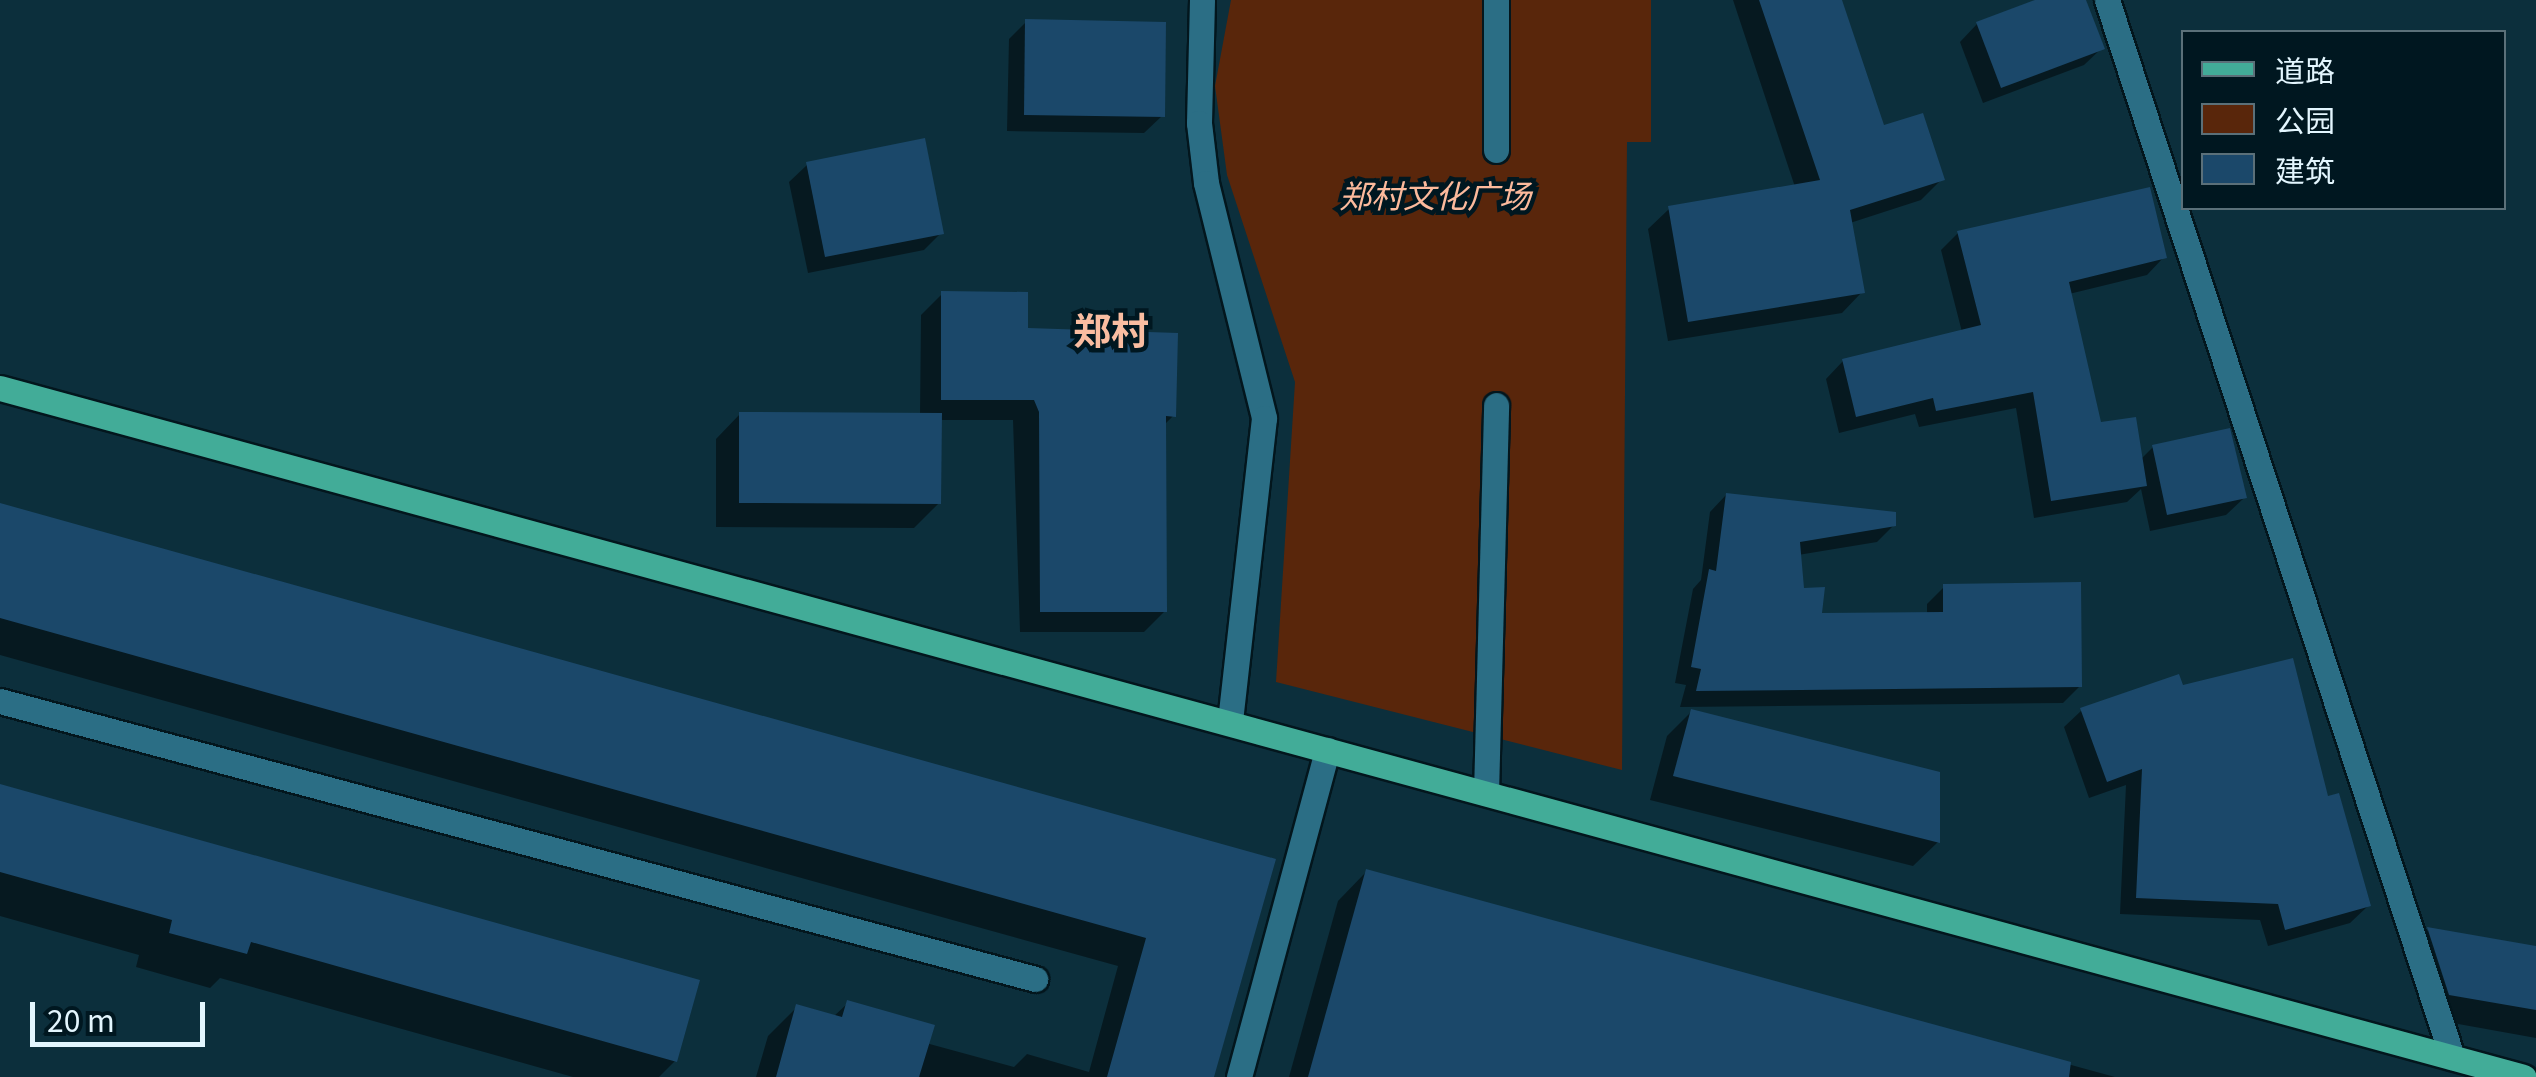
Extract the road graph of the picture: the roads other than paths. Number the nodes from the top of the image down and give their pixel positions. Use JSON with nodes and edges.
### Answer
{"nodes":[{"id":1,"x":1202,"y":0,"type":"edge"},
{"id":2,"x":1496,"y":0,"type":"edge"},
{"id":3,"x":2106,"y":0,"type":"edge"},
{"id":4,"x":1496,"y":150,"type":"dead end"},
{"id":5,"x":0,"y":388,"type":"edge"},
{"id":6,"x":1496,"y":405,"type":"dead end"},
{"id":7,"x":0,"y":701,"type":"edge"},
{"id":8,"x":1230,"y":723,"type":"junction"},
{"id":9,"x":1327,"y":750,"type":"junction"},
{"id":10,"x":1486,"y":794,"type":"junction"},
{"id":11,"x":1035,"y":980,"type":"dead end"},
{"id":12,"x":2452,"y":1057,"type":"junction"},
{"id":13,"x":1239,"y":1077,"type":"edge"},
{"id":14,"x":2524,"y":1077,"type":"edge"}],
"edges":[{"from":1,"to":8,"type":"street"},
{"from":2,"to":4,"type":"street"},
{"from":3,"to":12,"type":"street"},
{"from":5,"to":8,"type":"main road"},
{"from":6,"to":10,"type":"street"},
{"from":7,"to":11,"type":"street"},
{"from":8,"to":9,"type":"main road"},
{"from":9,"to":10,"type":"main road"},
{"from":9,"to":13,"type":"street"},
{"from":10,"to":12,"type":"main road"},
{"from":12,"to":14,"type":"main road"}]}
